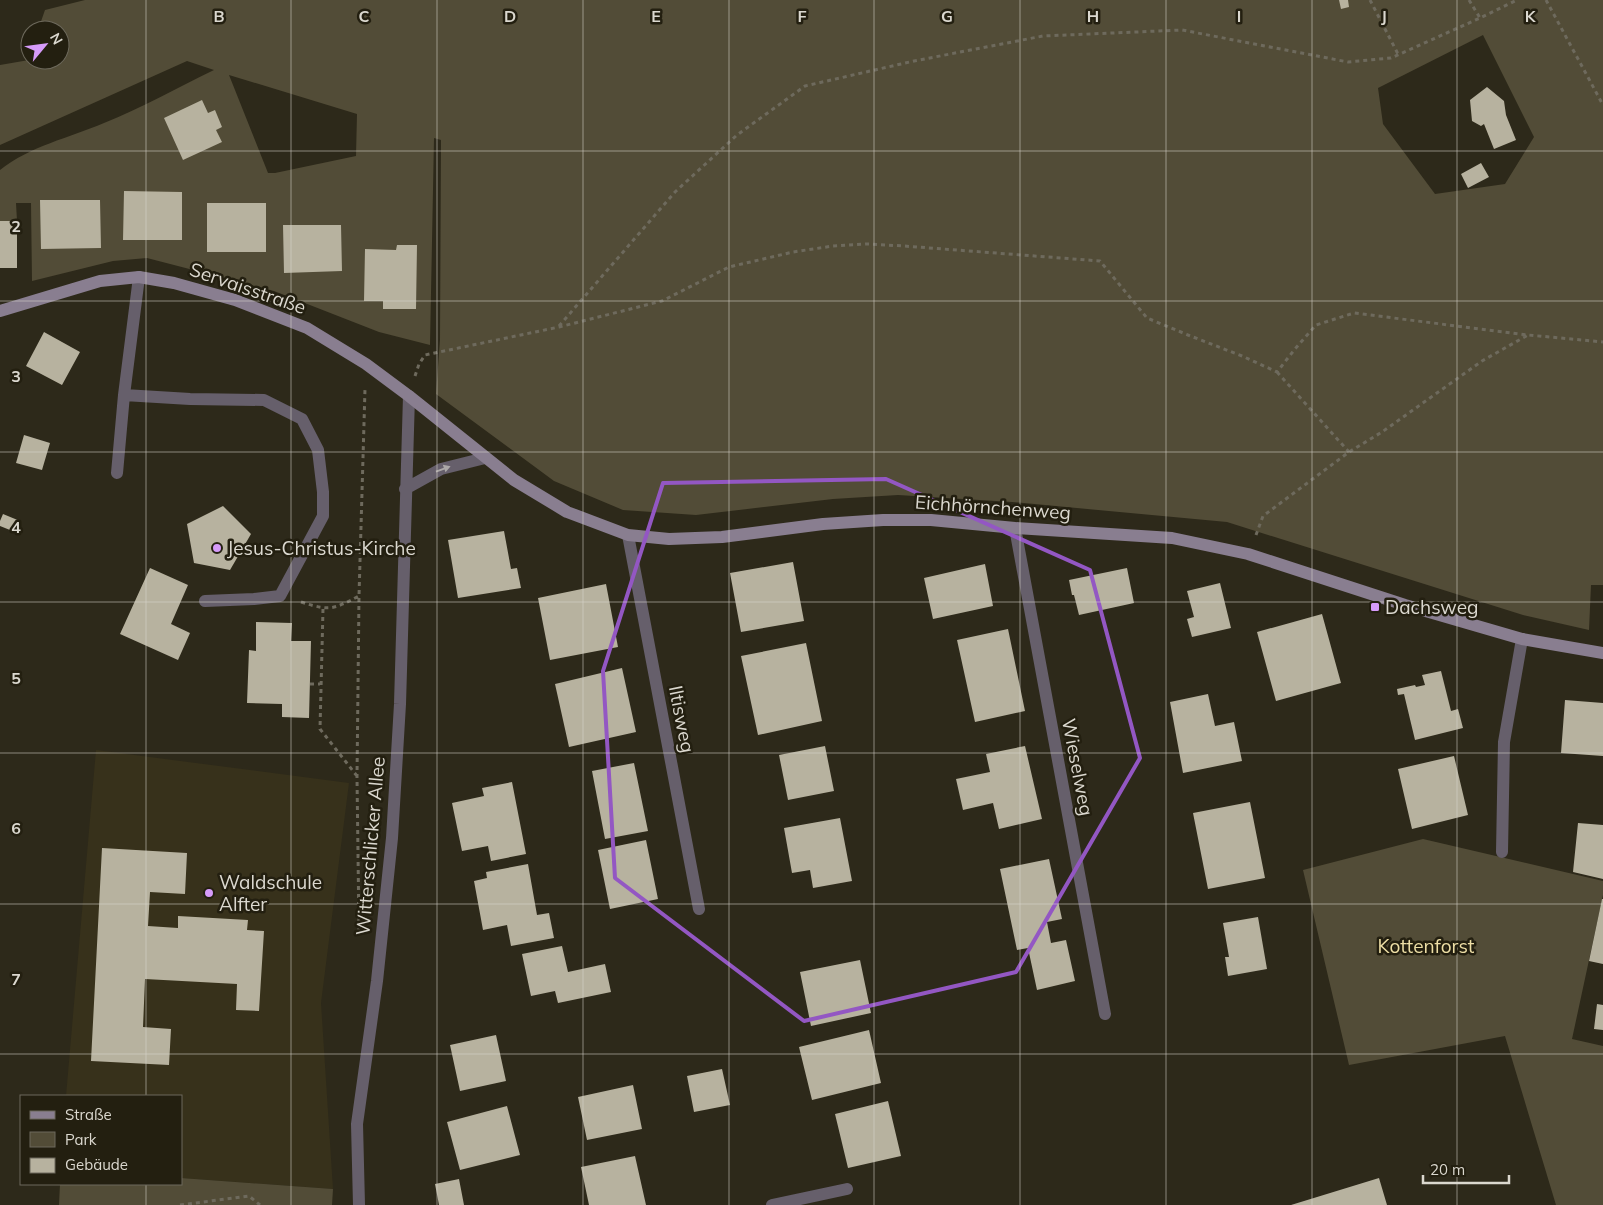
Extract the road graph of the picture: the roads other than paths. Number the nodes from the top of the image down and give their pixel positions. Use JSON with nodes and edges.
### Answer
{"nodes":[{"id":1,"x":139,"y":277,"type":"junction"},
{"id":2,"x":0,"y":311,"type":"edge"},
{"id":3,"x":124,"y":395,"type":"junction"},
{"id":4,"x":409,"y":396,"type":"junction"},
{"id":5,"x":485,"y":458,"type":"junction"},
{"id":6,"x":117,"y":472,"type":"dead end"},
{"id":7,"x":405,"y":490,"type":"junction"},
{"id":8,"x":1015,"y":528,"type":"junction"},
{"id":9,"x":628,"y":535,"type":"junction"},
{"id":10,"x":205,"y":601,"type":"dead end"},
{"id":11,"x":1522,"y":639,"type":"junction"},
{"id":12,"x":1603,"y":653,"type":"edge"},
{"id":13,"x":1502,"y":852,"type":"dead end"},
{"id":14,"x":699,"y":909,"type":"dead end"},
{"id":15,"x":1105,"y":1014,"type":"dead end"},
{"id":16,"x":847,"y":1189,"type":"dead end"},
{"id":17,"x":359,"y":1205,"type":"edge"},
{"id":18,"x":772,"y":1205,"type":"edge"}],
"edges":[{"from":1,"to":2,"type":"street","name":"Servaisstraße"},
{"from":1,"to":3,"type":"street"},
{"from":1,"to":4,"type":"street","name":"Servaisstraße"},
{"from":3,"to":6,"type":"street"},
{"from":3,"to":10,"type":"street"},
{"from":4,"to":5,"type":"street","name":"Eichhörnchenweg"},
{"from":4,"to":7,"type":"street","name":"Witterschlicker Allee"},
{"from":7,"to":5,"type":"street","one_way":true},
{"from":5,"to":9,"type":"street","name":"Eichhörnchenweg"},
{"from":7,"to":17,"type":"street","name":"Witterschlicker Allee"},
{"from":8,"to":9,"type":"street","name":"Eichhörnchenweg"},
{"from":8,"to":11,"type":"street","name":"Eichhörnchenweg"},
{"from":8,"to":15,"type":"street","name":"Wieselweg"},
{"from":9,"to":14,"type":"street","name":"Iltisweg"},
{"from":11,"to":12,"type":"street","name":"Eichhörnchenweg"},
{"from":11,"to":13,"type":"street"},
{"from":16,"to":18,"type":"street"}]}
